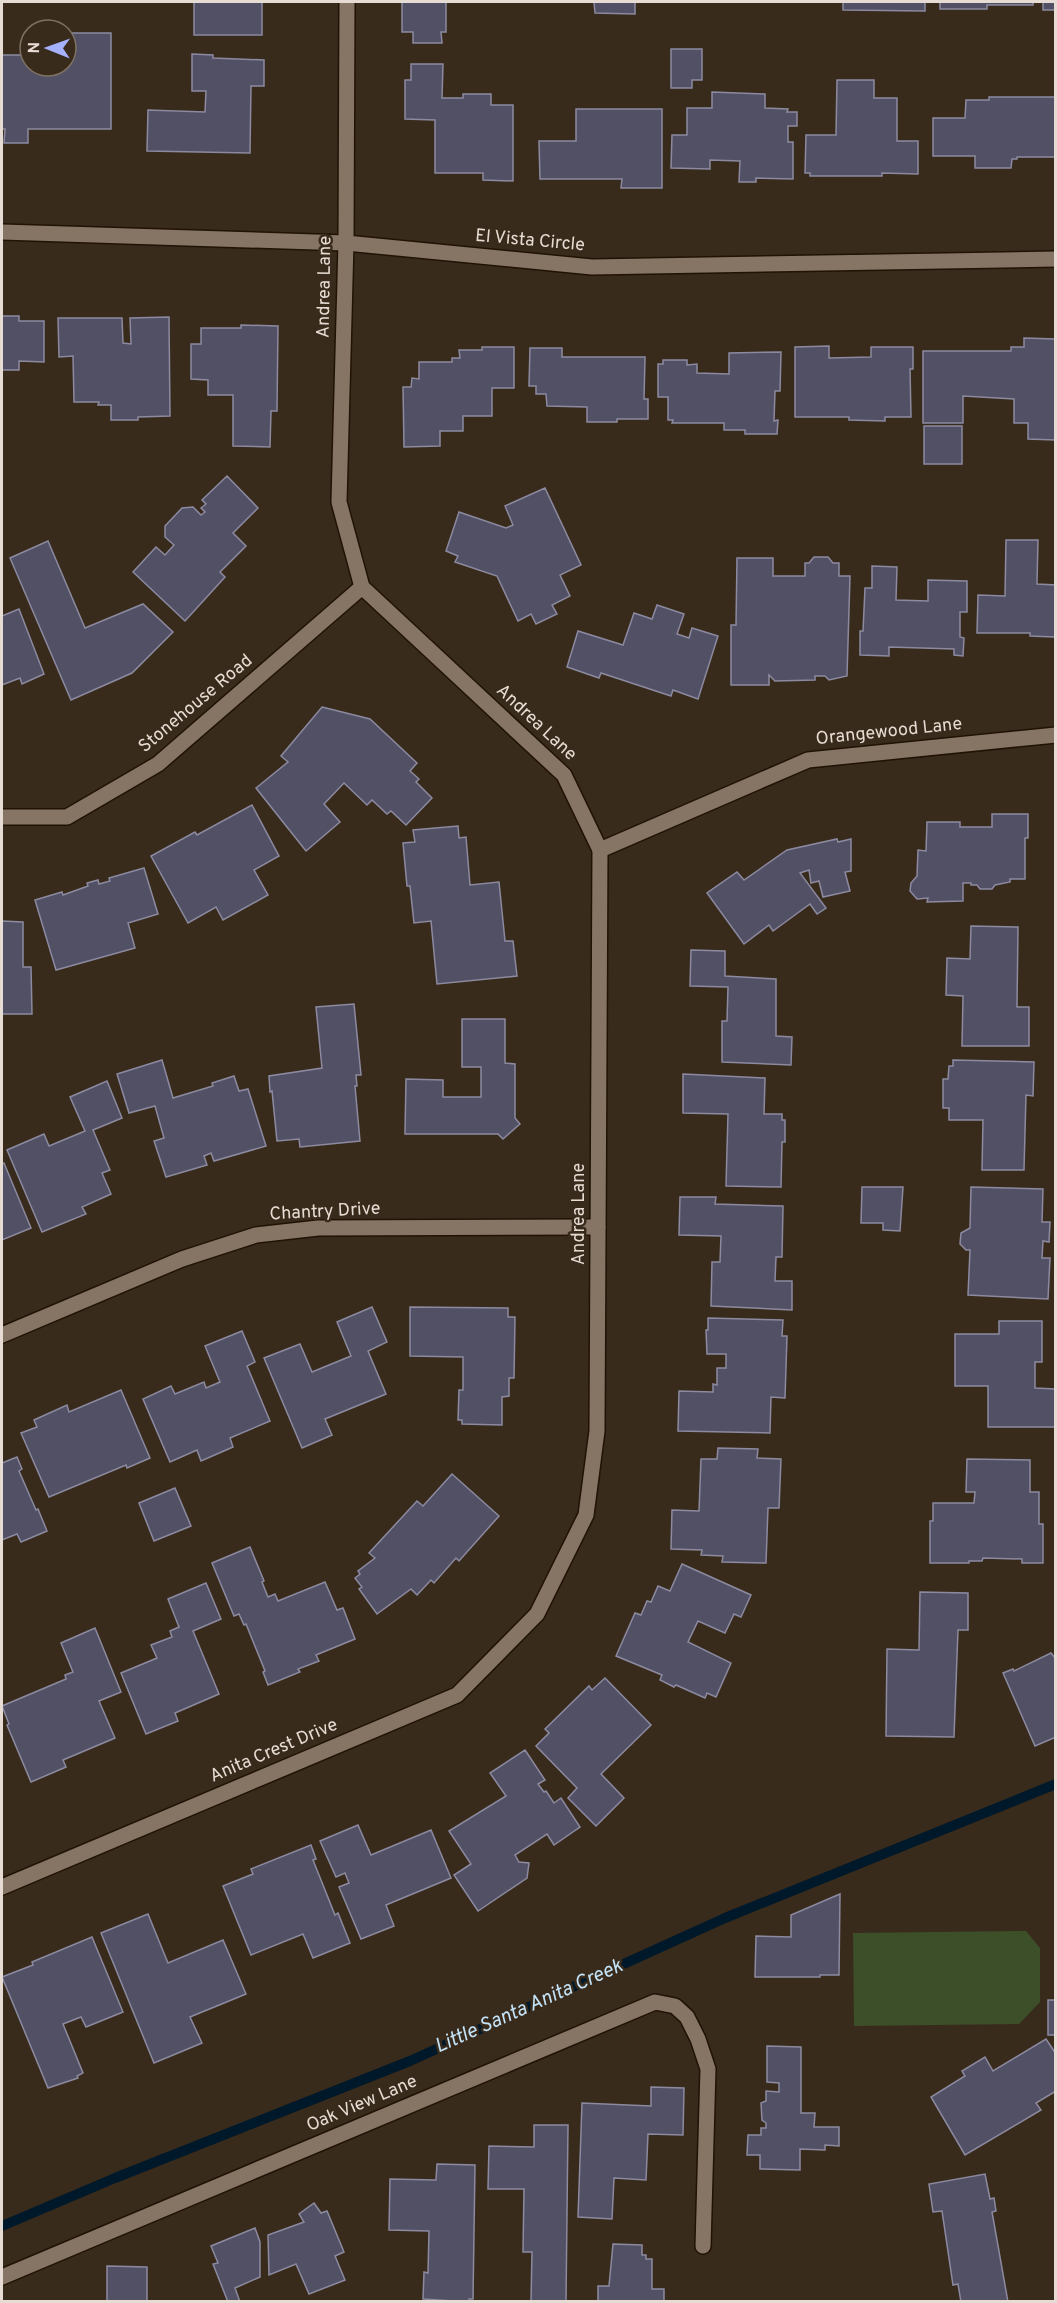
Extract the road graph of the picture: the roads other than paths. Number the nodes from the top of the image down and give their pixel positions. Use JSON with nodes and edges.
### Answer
{"nodes":[{"id":1,"x":347,"y":2,"type":"edge"},
{"id":2,"x":2,"y":232,"type":"edge"},
{"id":3,"x":346,"y":243,"type":"junction"},
{"id":4,"x":1056,"y":259,"type":"edge"},
{"id":5,"x":362,"y":587,"type":"junction"},
{"id":6,"x":1056,"y":735,"type":"edge"},
{"id":7,"x":2,"y":817,"type":"edge"},
{"id":8,"x":600,"y":850,"type":"junction"},
{"id":9,"x":598,"y":1227,"type":"junction"},
{"id":10,"x":2,"y":1335,"type":"edge"},
{"id":11,"x":537,"y":1614,"type":"joint"},
{"id":12,"x":2,"y":1887,"type":"edge"},
{"id":13,"x":703,"y":2246,"type":"dead end"},
{"id":14,"x":2,"y":2277,"type":"edge"}],
"edges":[{"from":1,"to":3,"type":"street","name":"Andrea Lane"},
{"from":2,"to":3,"type":"street","name":"El Vista Circle"},
{"from":3,"to":4,"type":"street","name":"El Vista Circle"},
{"from":3,"to":5,"type":"street","name":"Andrea Lane"},
{"from":5,"to":7,"type":"street","name":"Stonehouse Road"},
{"from":5,"to":8,"type":"street","name":"Andrea Lane"},
{"from":6,"to":8,"type":"street","name":"Orangewood Lane"},
{"from":8,"to":9,"type":"street","name":"Andrea Lane"},
{"from":9,"to":10,"type":"street","name":"Chantry Drive"},
{"from":9,"to":11,"type":"street","name":"Andrea Lane"},
{"from":11,"to":12,"type":"street","name":"Anita Crest Drive"},
{"from":13,"to":14,"type":"street","name":"Oak View Lane"}]}
